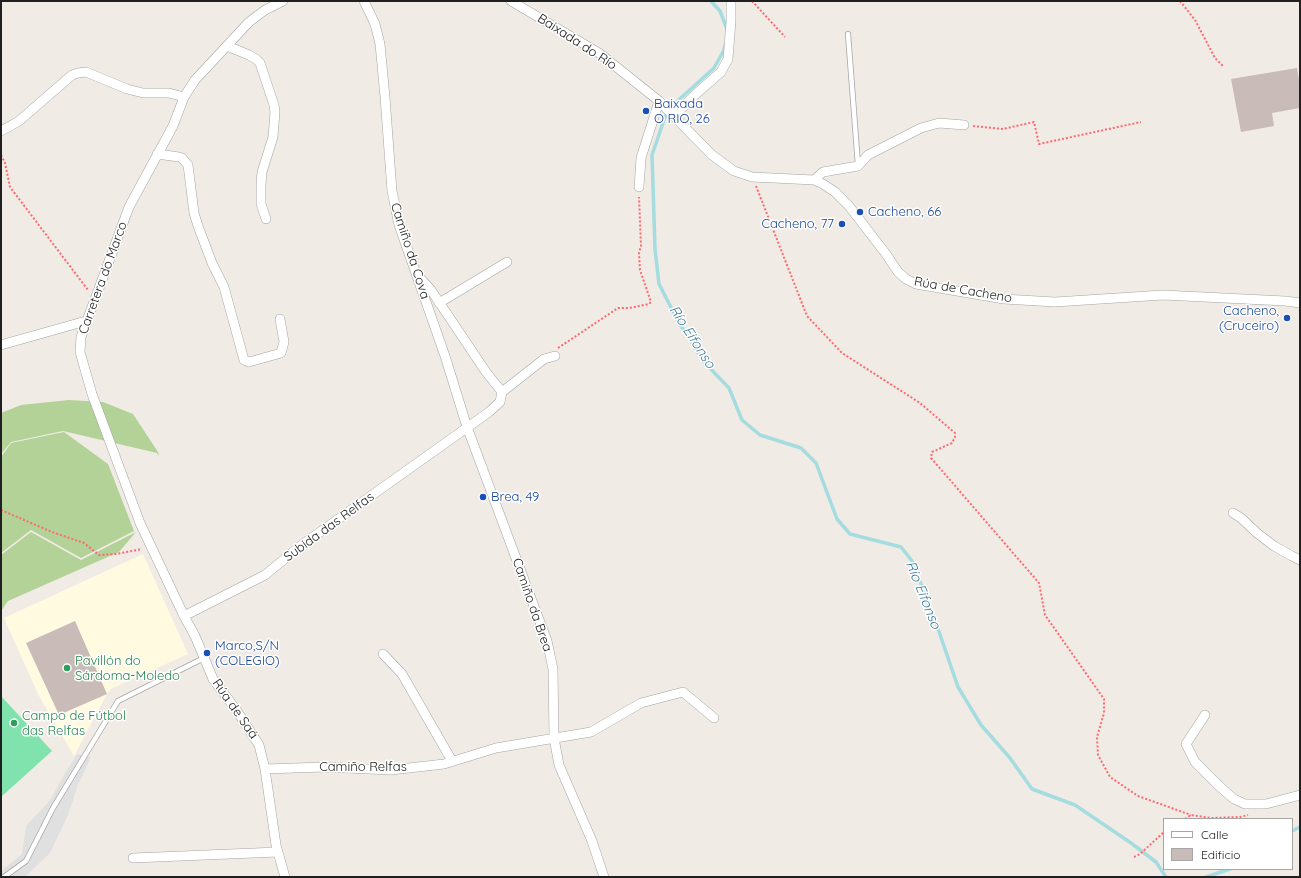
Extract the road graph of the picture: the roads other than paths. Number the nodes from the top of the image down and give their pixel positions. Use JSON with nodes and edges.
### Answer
{"nodes":[{"id":1,"x":283,"y":1,"type":"edge"},
{"id":2,"x":364,"y":1,"type":"edge"},
{"id":3,"x":511,"y":1,"type":"edge"},
{"id":4,"x":731,"y":1,"type":"edge"},
{"id":5,"x":848,"y":34,"type":"dead end"},
{"id":6,"x":227,"y":46,"type":"junction"},
{"id":7,"x":184,"y":97,"type":"junction"},
{"id":8,"x":659,"y":101,"type":"junction"},
{"id":9,"x":673,"y":114,"type":"junction"},
{"id":10,"x":964,"y":125,"type":"road end"},
{"id":11,"x":1,"y":131,"type":"edge"},
{"id":12,"x":157,"y":154,"type":"junction"},
{"id":13,"x":858,"y":166,"type":"junction"},
{"id":14,"x":814,"y":180,"type":"junction"},
{"id":15,"x":639,"y":187,"type":"road end"},
{"id":16,"x":266,"y":219,"type":"dead end"},
{"id":17,"x":506,"y":262,"type":"dead end"},
{"id":18,"x":417,"y":274,"type":"junction"},
{"id":19,"x":439,"y":303,"type":"junction"},
{"id":20,"x":1300,"y":303,"type":"edge"},
{"id":21,"x":280,"y":319,"type":"dead end"},
{"id":22,"x":86,"y":321,"type":"junction"},
{"id":23,"x":1,"y":345,"type":"edge"},
{"id":24,"x":555,"y":356,"type":"road end"},
{"id":25,"x":502,"y":392,"type":"junction"},
{"id":26,"x":467,"y":427,"type":"junction"},
{"id":27,"x":1233,"y":513,"type":"dead end"},
{"id":28,"x":1300,"y":560,"type":"edge"},
{"id":29,"x":184,"y":616,"type":"junction"},
{"id":30,"x":383,"y":654,"type":"dead end"},
{"id":31,"x":204,"y":658,"type":"junction"},
{"id":32,"x":1205,"y":715,"type":"dead end"},
{"id":33,"x":714,"y":718,"type":"dead end"},
{"id":34,"x":554,"y":738,"type":"junction"},
{"id":35,"x":452,"y":761,"type":"junction"},
{"id":36,"x":265,"y":769,"type":"junction"},
{"id":37,"x":1300,"y":795,"type":"edge"},
{"id":38,"x":278,"y":852,"type":"junction"},
{"id":39,"x":133,"y":858,"type":"dead end"},
{"id":40,"x":4,"y":877,"type":"edge"},
{"id":41,"x":285,"y":877,"type":"edge"},
{"id":42,"x":604,"y":877,"type":"edge"}],
"edges":[{"from":1,"to":6,"type":"street","name":"Carretera do Marco"},
{"from":2,"to":18,"type":"street","name":"Camiño da Cova"},
{"from":3,"to":8,"type":"street","name":"Baixada do Río"},
{"from":4,"to":9,"type":"street"},
{"from":5,"to":13,"type":"lane"},
{"from":6,"to":7,"type":"street","name":"Carretera do Marco"},
{"from":6,"to":16,"type":"street"},
{"from":7,"to":11,"type":"street"},
{"from":7,"to":12,"type":"street","name":"Carretera do Marco"},
{"from":8,"to":9,"type":"street","name":"Baixada do Río"},
{"from":8,"to":15,"type":"street"},
{"from":9,"to":14,"type":"street","name":"Rúa de Cacheno"},
{"from":10,"to":13,"type":"street"},
{"from":12,"to":21,"type":"street"},
{"from":12,"to":22,"type":"street","name":"Carretera do Marco"},
{"from":13,"to":14,"type":"street"},
{"from":14,"to":20,"type":"street","name":"Rúa de Cacheno"},
{"from":17,"to":19,"type":"street"},
{"from":18,"to":19,"type":"street"},
{"from":18,"to":26,"type":"street","name":"Camiño da Cova"},
{"from":19,"to":25,"type":"street"},
{"from":22,"to":23,"type":"street"},
{"from":22,"to":29,"type":"street","name":"Carretera do Marco"},
{"from":24,"to":25,"type":"street"},
{"from":25,"to":26,"type":"street","name":"Subida das Relfas"},
{"from":26,"to":29,"type":"street","name":"Subida das Relfas"},
{"from":26,"to":34,"type":"street","name":"Camiño da Brea"},
{"from":27,"to":28,"type":"street"},
{"from":29,"to":31,"type":"street","name":"Rúa de Saá"},
{"from":30,"to":35,"type":"street"},
{"from":31,"to":36,"type":"street","name":"Rúa de Saá"},
{"from":31,"to":40,"type":"lane"},
{"from":32,"to":37,"type":"street"},
{"from":33,"to":34,"type":"street","name":"Camiño Relfas"},
{"from":34,"to":35,"type":"street","name":"Camiño Relfas"},
{"from":34,"to":42,"type":"street","name":"Camiño da Brea"},
{"from":35,"to":36,"type":"street","name":"Camiño Relfas"},
{"from":36,"to":38,"type":"street","name":"Rúa de Saá"},
{"from":38,"to":39,"type":"street"},
{"from":38,"to":41,"type":"street","name":"Rúa de Saá"}]}
